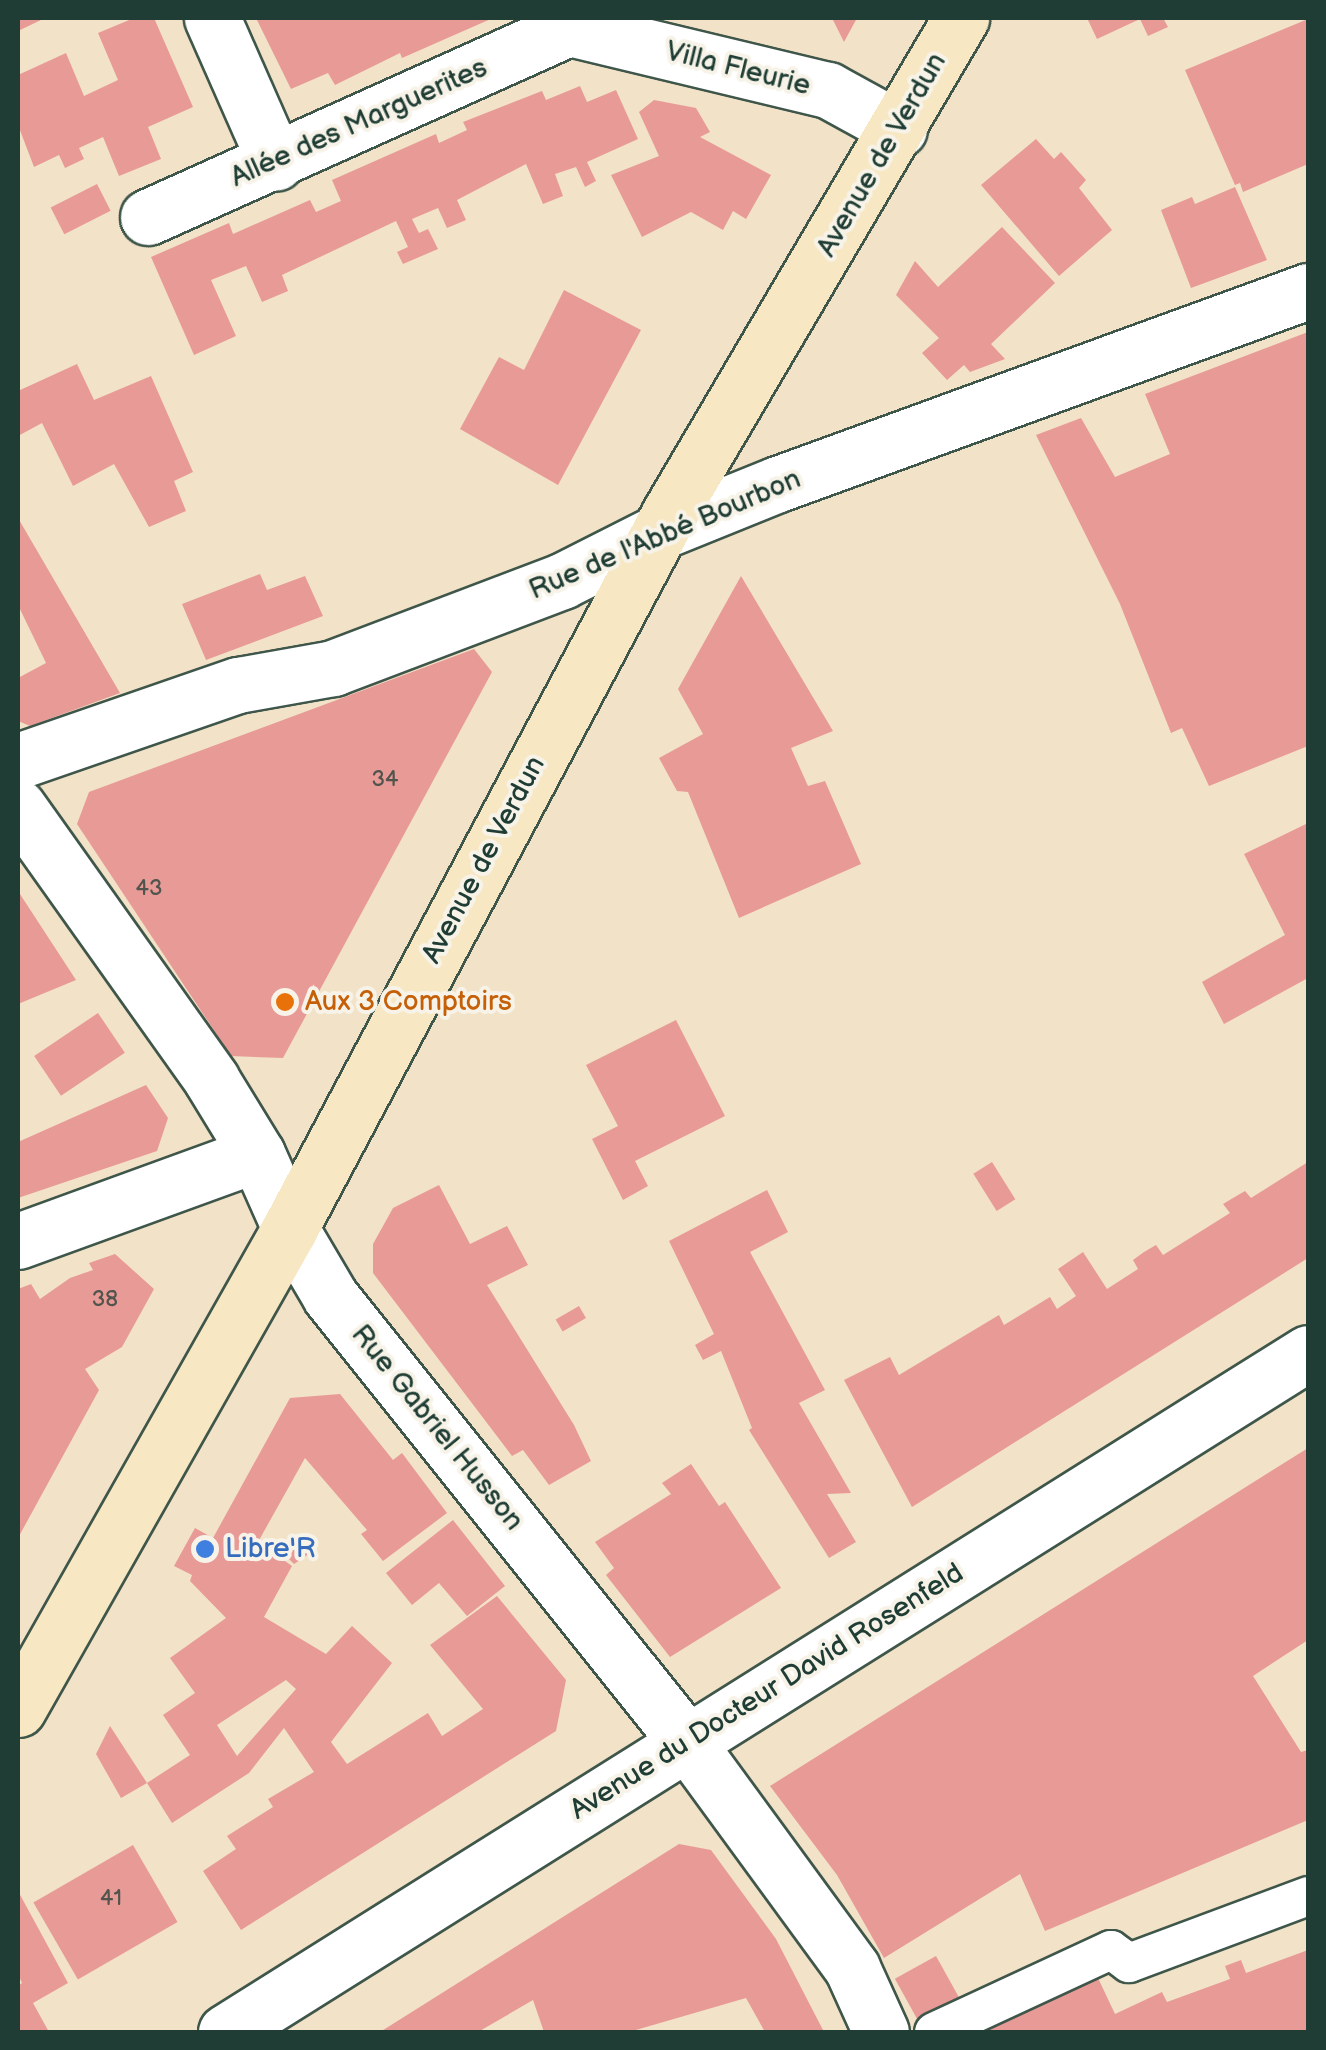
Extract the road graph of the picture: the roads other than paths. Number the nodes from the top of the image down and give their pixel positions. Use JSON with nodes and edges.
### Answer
{"nodes":[{"id":1,"x":212,"y":18,"type":"edge"},
{"id":2,"x":961,"y":18,"type":"edge"},
{"id":3,"x":567,"y":23,"type":"edge"},
{"id":4,"x":899,"y":129,"type":"junction"},
{"id":5,"x":276,"y":163,"type":"junction"},
{"id":6,"x":148,"y":217,"type":"dead end"},
{"id":7,"x":1308,"y":291,"type":"edge"},
{"id":8,"x":660,"y":532,"type":"junction"},
{"id":9,"x":18,"y":762,"type":"edge"},
{"id":10,"x":18,"y":807,"type":"edge"},
{"id":11,"x":256,"y":1154,"type":"junction"},
{"id":12,"x":290,"y":1228,"type":"junction"},
{"id":13,"x":18,"y":1241,"type":"edge"},
{"id":14,"x":1308,"y":1354,"type":"edge"},
{"id":15,"x":18,"y":1709,"type":"edge"},
{"id":16,"x":686,"y":1741,"type":"junction"},
{"id":17,"x":1308,"y":1896,"type":"edge"},
{"id":18,"x":226,"y":2032,"type":"edge"},
{"id":19,"x":881,"y":2032,"type":"edge"},
{"id":20,"x":934,"y":2032,"type":"edge"}],
"edges":[{"from":1,"to":5,"type":"street"},
{"from":2,"to":4,"type":"street","name":"Avenue de Verdun"},
{"from":3,"to":4,"type":"street","name":"Villa Fleurie"},
{"from":3,"to":5,"type":"street","name":"Allée des Marguerites"},
{"from":4,"to":8,"type":"street","name":"Avenue de Verdun"},
{"from":5,"to":6,"type":"street","name":"Allée des Marguerites"},
{"from":7,"to":8,"type":"street","name":"Rue de l'Abbé Bourbon"},
{"from":8,"to":9,"type":"street","name":"Rue de l'Abbé Bourbon"},
{"from":8,"to":12,"type":"street","name":"Avenue de Verdun"},
{"from":10,"to":11,"type":"street","name":"Rue Gabriel Husson"},
{"from":11,"to":12,"type":"street","name":"Rue Gabriel Husson"},
{"from":11,"to":13,"type":"street"},
{"from":12,"to":15,"type":"street","name":"Avenue de Verdun"},
{"from":12,"to":16,"type":"street","name":"Rue Gabriel Husson"},
{"from":14,"to":16,"type":"street","name":"Avenue du Docteur David Rosenfeld"},
{"from":16,"to":18,"type":"street","name":"Avenue du Docteur David Rosenfeld"},
{"from":16,"to":19,"type":"street","name":"Rue Gabriel Husson"},
{"from":17,"to":20,"type":"lane"}]}
